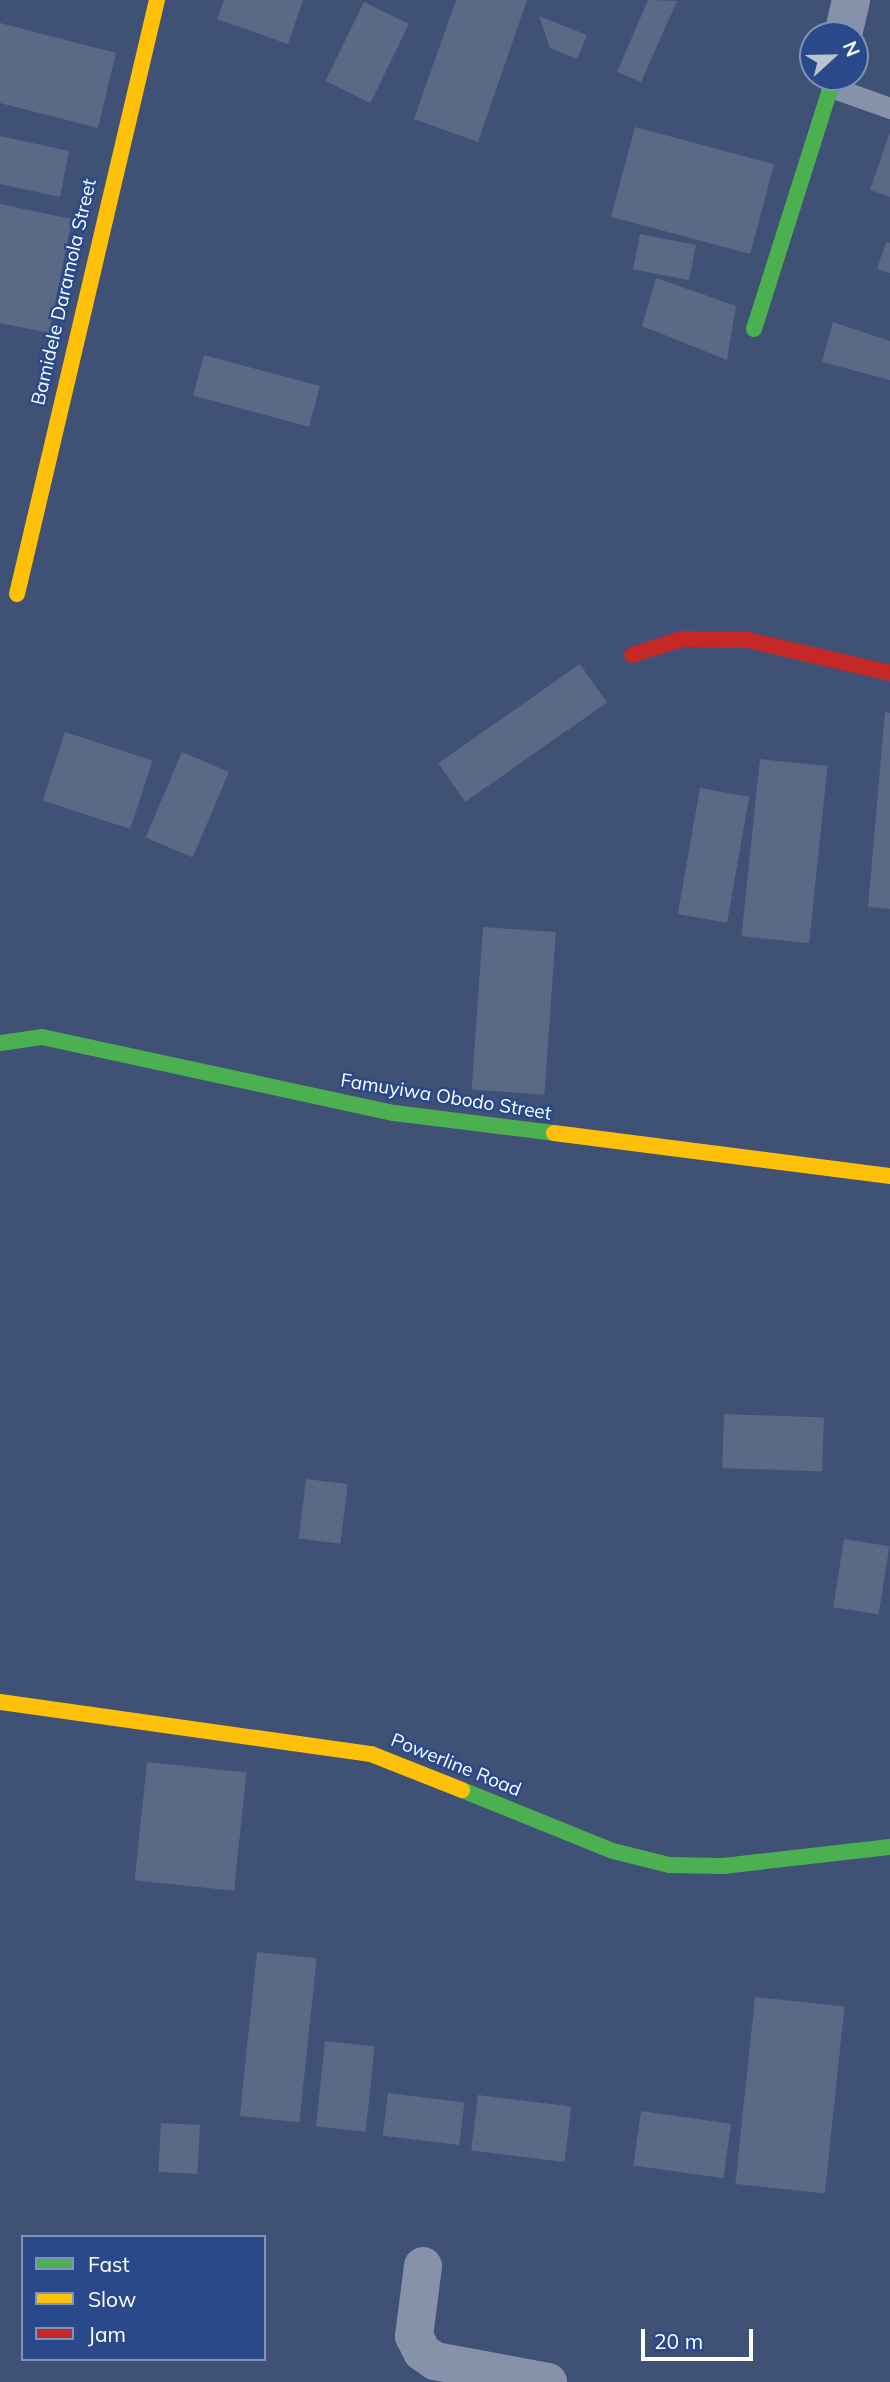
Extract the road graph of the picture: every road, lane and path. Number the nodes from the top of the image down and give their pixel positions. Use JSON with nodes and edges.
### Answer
{"nodes":[{"id":1,"x":157,"y":0,"type":"edge"},
{"id":2,"x":851,"y":0,"type":"edge"},
{"id":3,"x":846,"y":21,"type":"edge"},
{"id":4,"x":830,"y":91,"type":"edge"},
{"id":5,"x":853,"y":91,"type":"edge"},
{"id":6,"x":890,"y":108,"type":"edge"},
{"id":7,"x":754,"y":329,"type":"dead end"},
{"id":8,"x":17,"y":594,"type":"dead end"},
{"id":9,"x":632,"y":655,"type":"dead end"},
{"id":10,"x":890,"y":673,"type":"edge"},
{"id":11,"x":0,"y":1043,"type":"edge"},
{"id":12,"x":890,"y":1176,"type":"edge"},
{"id":13,"x":0,"y":1702,"type":"edge"},
{"id":14,"x":890,"y":1847,"type":"edge"},
{"id":15,"x":423,"y":2266,"type":"dead end"},
{"id":16,"x":548,"y":2382,"type":"edge"}],
"edges":[{"from":1,"to":8,"type":"street","name":"Bamidele Daramola Street"},
{"from":2,"to":3,"type":"street"},
{"from":4,"to":7,"type":"street"},
{"from":5,"to":6,"type":"lane"},
{"from":9,"to":10,"type":"street"},
{"from":11,"to":12,"type":"street","name":"Famuyiwa Obodo Street"},
{"from":13,"to":14,"type":"street","name":"Powerline Road"},
{"from":15,"to":16,"type":"street"}]}
